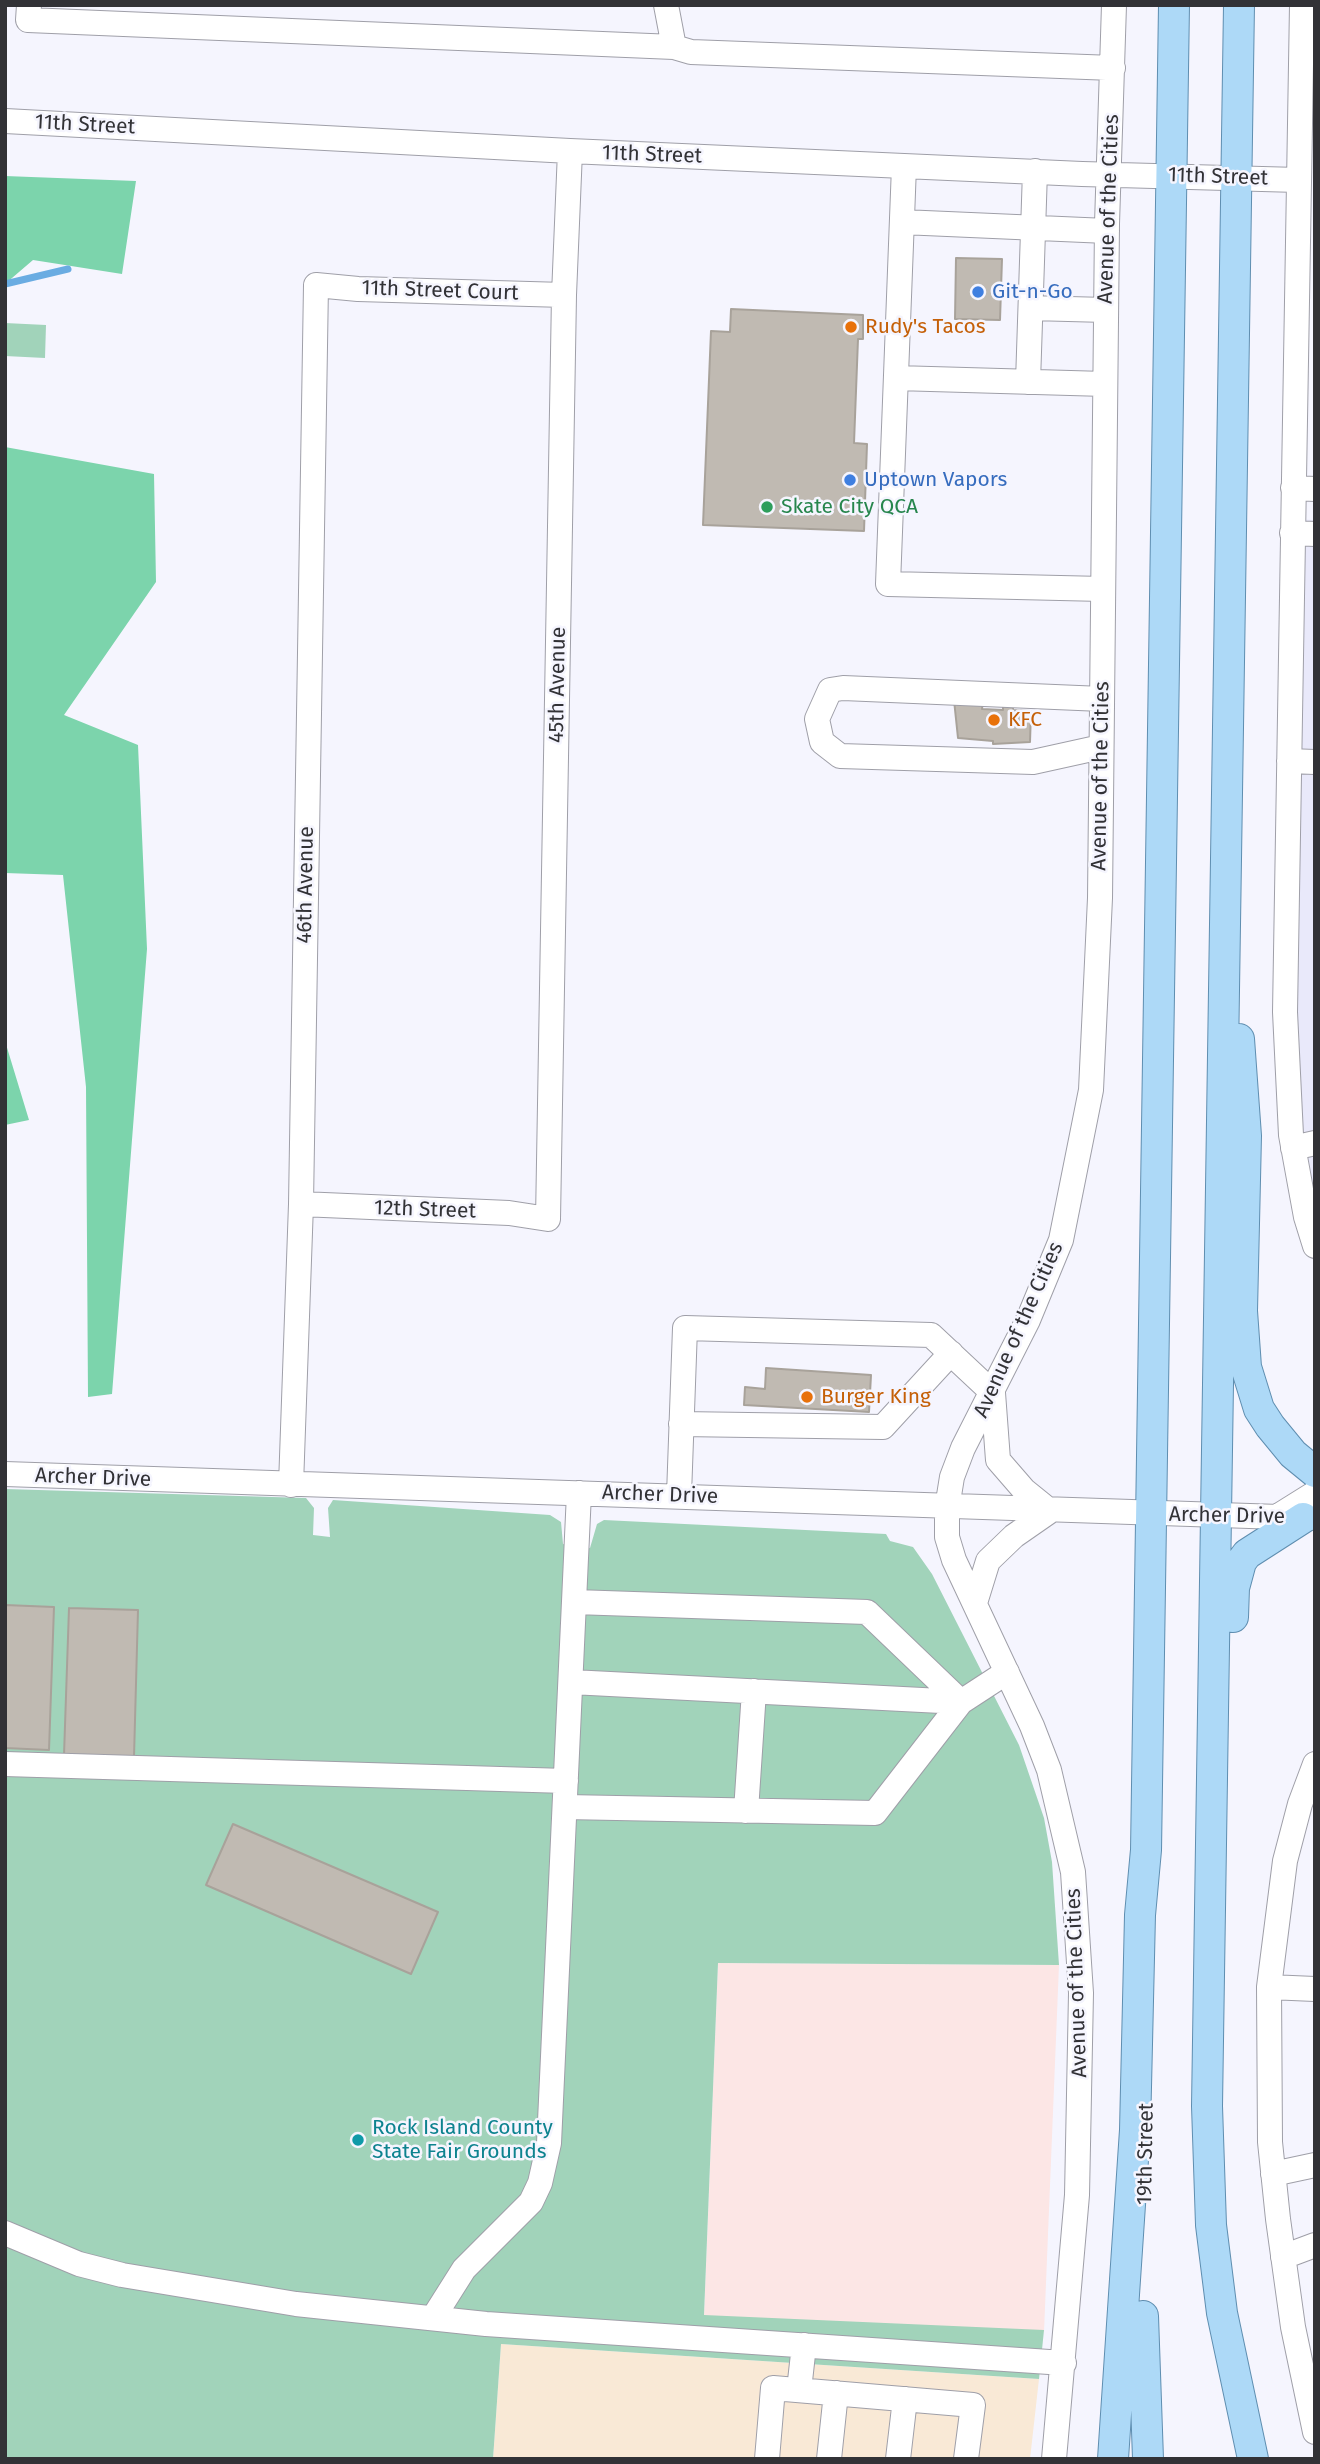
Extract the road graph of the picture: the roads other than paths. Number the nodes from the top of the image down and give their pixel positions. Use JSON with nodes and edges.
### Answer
{"nodes":[{"id":1,"x":29,"y":5,"type":"edge"},
{"id":2,"x":666,"y":5,"type":"edge"},
{"id":3,"x":1114,"y":5,"type":"edge"},
{"id":4,"x":1174,"y":5,"type":"edge"},
{"id":5,"x":1239,"y":5,"type":"edge"},
{"id":6,"x":1302,"y":5,"type":"edge"},
{"id":7,"x":674,"y":47,"type":"junction"},
{"id":8,"x":1308,"y":53,"type":"edge"},
{"id":9,"x":1113,"y":68,"type":"junction"},
{"id":10,"x":1308,"y":92,"type":"edge"},
{"id":11,"x":5,"y":121,"type":"edge"},
{"id":12,"x":570,"y":151,"type":"junction"},
{"id":13,"x":904,"y":166,"type":"junction"},
{"id":14,"x":1035,"y":172,"type":"junction"},
{"id":15,"x":1109,"y":173,"type":"junction"},
{"id":16,"x":1171,"y":175,"type":"junction"},
{"id":17,"x":1236,"y":178,"type":"junction"},
{"id":18,"x":1298,"y":180,"type":"junction"},
{"id":19,"x":902,"y":222,"type":"junction"},
{"id":20,"x":1033,"y":227,"type":"junction"},
{"id":21,"x":1107,"y":231,"type":"junction"},
{"id":22,"x":1306,"y":237,"type":"edge"},
{"id":23,"x":316,"y":285,"type":"joint"},
{"id":24,"x":564,"y":295,"type":"junction"},
{"id":25,"x":1031,"y":308,"type":"junction"},
{"id":26,"x":1106,"y":310,"type":"junction"},
{"id":27,"x":896,"y":379,"type":"junction"},
{"id":28,"x":1028,"y":382,"type":"junction"},
{"id":29,"x":1105,"y":384,"type":"junction"},
{"id":30,"x":1304,"y":488,"type":"edge"},
{"id":31,"x":1304,"y":533,"type":"edge"},
{"id":32,"x":1103,"y":589,"type":"junction"},
{"id":33,"x":1102,"y":699,"type":"junction"},
{"id":34,"x":1101,"y":747,"type":"junction"},
{"id":35,"x":1289,"y":761,"type":"junction"},
{"id":36,"x":1315,"y":762,"type":"edge"},
{"id":37,"x":1224,"y":888,"type":"junction"},
{"id":38,"x":1157,"y":1053,"type":"dead end"},
{"id":39,"x":1304,"y":1145,"type":"edge"},
{"id":40,"x":301,"y":1205,"type":"junction"},
{"id":41,"x":548,"y":1219,"type":"joint"},
{"id":42,"x":1315,"y":1246,"type":"edge"},
{"id":43,"x":684,"y":1351,"type":"junction"},
{"id":44,"x":951,"y":1353,"type":"junction"},
{"id":45,"x":993,"y":1393,"type":"junction"},
{"id":46,"x":681,"y":1424,"type":"junction"},
{"id":47,"x":883,"y":1427,"type":"junction"},
{"id":48,"x":1152,"y":1462,"type":"junction"},
{"id":49,"x":1315,"y":1472,"type":"edge"},
{"id":50,"x":5,"y":1474,"type":"edge"},
{"id":51,"x":291,"y":1485,"type":"junction"},
{"id":52,"x":579,"y":1493,"type":"junction"},
{"id":53,"x":679,"y":1495,"type":"junction"},
{"id":54,"x":947,"y":1508,"type":"junction"},
{"id":55,"x":1050,"y":1511,"type":"junction"},
{"id":56,"x":1151,"y":1515,"type":"junction"},
{"id":57,"x":1305,"y":1515,"type":"edge"},
{"id":58,"x":1217,"y":1516,"type":"junction"},
{"id":59,"x":575,"y":1602,"type":"junction"},
{"id":60,"x":975,"y":1603,"type":"junction"},
{"id":61,"x":1007,"y":1672,"type":"junction"},
{"id":62,"x":571,"y":1682,"type":"junction"},
{"id":63,"x":754,"y":1691,"type":"junction"},
{"id":64,"x":961,"y":1702,"type":"junction"},
{"id":65,"x":5,"y":1764,"type":"edge"},
{"id":66,"x":1315,"y":1764,"type":"edge"},
{"id":67,"x":566,"y":1781,"type":"junction"},
{"id":68,"x":565,"y":1807,"type":"junction"},
{"id":69,"x":746,"y":1811,"type":"junction"},
{"id":70,"x":1146,"y":1850,"type":"junction"},
{"id":71,"x":1269,"y":1987,"type":"junction"},
{"id":72,"x":1315,"y":1989,"type":"edge"},
{"id":73,"x":1208,"y":2064,"type":"junction"},
{"id":74,"x":1315,"y":2165,"type":"edge"},
{"id":75,"x":1273,"y":2174,"type":"junction"},
{"id":76,"x":5,"y":2233,"type":"edge"},
{"id":77,"x":1315,"y":2245,"type":"edge"},
{"id":78,"x":1283,"y":2257,"type":"junction"},
{"id":79,"x":433,"y":2318,"type":"junction"},
{"id":80,"x":804,"y":2346,"type":"junction"},
{"id":81,"x":1064,"y":2362,"type":"junction"},
{"id":82,"x":799,"y":2390,"type":"junction"},
{"id":83,"x":836,"y":2393,"type":"junction"},
{"id":84,"x":905,"y":2399,"type":"junction"},
{"id":85,"x":1315,"y":2432,"type":"edge"},
{"id":86,"x":767,"y":2459,"type":"edge"},
{"id":87,"x":829,"y":2459,"type":"edge"},
{"id":88,"x":898,"y":2459,"type":"edge"},
{"id":89,"x":966,"y":2459,"type":"edge"},
{"id":90,"x":1054,"y":2459,"type":"edge"},
{"id":91,"x":1113,"y":2459,"type":"edge"},
{"id":92,"x":1148,"y":2459,"type":"edge"},
{"id":93,"x":1253,"y":2459,"type":"edge"}],
"edges":[{"from":1,"to":7,"type":"street"},
{"from":2,"to":7,"type":"street"},
{"from":3,"to":9,"type":"street","name":"Avenue of the Cities"},
{"from":4,"to":16,"type":"main road"},
{"from":5,"to":17,"type":"main road"},
{"from":6,"to":8,"type":"street"},
{"from":7,"to":9,"type":"street"},
{"from":8,"to":10,"type":"street"},
{"from":9,"to":15,"type":"street","name":"Avenue of the Cities"},
{"from":10,"to":18,"type":"street"},
{"from":11,"to":12,"type":"street","name":"11th Street"},
{"from":12,"to":13,"type":"street","name":"11th Street"},
{"from":12,"to":24,"type":"street","name":"45th Avenue"},
{"from":13,"to":14,"type":"street","name":"11th Street"},
{"from":13,"to":19,"type":"street"},
{"from":14,"to":15,"type":"street","name":"11th Street"},
{"from":14,"to":20,"type":"street"},
{"from":15,"to":16,"type":"street","name":"11th Street"},
{"from":15,"to":21,"type":"street","name":"Avenue of the Cities"},
{"from":16,"to":17,"type":"street","name":"11th Street"},
{"from":16,"to":48,"type":"main road"},
{"from":17,"to":18,"type":"street","name":"11th Street"},
{"from":17,"to":37,"type":"main road"},
{"from":18,"to":22,"type":"street"},
{"from":19,"to":20,"type":"street"},
{"from":19,"to":27,"type":"street"},
{"from":20,"to":21,"type":"street"},
{"from":20,"to":25,"type":"street"},
{"from":21,"to":26,"type":"street","name":"Avenue of the Cities"},
{"from":22,"to":30,"type":"street"},
{"from":23,"to":24,"type":"street","name":"11th Street Court"},
{"from":23,"to":40,"type":"street","name":"46th Avenue"},
{"from":24,"to":41,"type":"street","name":"45th Avenue"},
{"from":25,"to":26,"type":"street"},
{"from":25,"to":28,"type":"street"},
{"from":26,"to":29,"type":"street","name":"Avenue of the Cities"},
{"from":27,"to":28,"type":"street"},
{"from":27,"to":32,"type":"street"},
{"from":28,"to":29,"type":"street"},
{"from":29,"to":32,"type":"street","name":"Avenue of the Cities"},
{"from":30,"to":31,"type":"street"},
{"from":31,"to":35,"type":"street"},
{"from":32,"to":33,"type":"street","name":"Avenue of the Cities"},
{"from":33,"to":34,"type":"street","name":"Avenue of the Cities"},
{"from":33,"to":34,"type":"street"},
{"from":34,"to":45,"type":"street","name":"Avenue of the Cities"},
{"from":35,"to":36,"type":"street"},
{"from":35,"to":39,"type":"street"},
{"from":37,"to":49,"type":"main road"},
{"from":37,"to":58,"type":"main road"},
{"from":38,"to":48,"type":"main road"},
{"from":39,"to":42,"type":"street"},
{"from":40,"to":41,"type":"street","name":"12th Street"},
{"from":40,"to":51,"type":"street","name":"46th Avenue"},
{"from":43,"to":44,"type":"street"},
{"from":43,"to":46,"type":"street"},
{"from":43,"to":47,"type":"street"},
{"from":44,"to":45,"type":"street"},
{"from":44,"to":47,"type":"street"},
{"from":45,"to":54,"type":"street","name":"Avenue of the Cities"},
{"from":45,"to":55,"type":"street"},
{"from":46,"to":47,"type":"street"},
{"from":46,"to":53,"type":"street"},
{"from":48,"to":56,"type":"main road"},
{"from":50,"to":51,"type":"street","name":"Archer Drive"},
{"from":51,"to":52,"type":"street","name":"Archer Drive"},
{"from":52,"to":53,"type":"street","name":"Archer Drive"},
{"from":52,"to":59,"type":"street"},
{"from":53,"to":54,"type":"street","name":"Archer Drive"},
{"from":54,"to":55,"type":"street","name":"Archer Drive"},
{"from":54,"to":60,"type":"street","name":"Avenue of the Cities"},
{"from":55,"to":56,"type":"street","name":"Archer Drive"},
{"from":55,"to":60,"type":"street"},
{"from":56,"to":58,"type":"street","name":"Archer Drive"},
{"from":56,"to":70,"type":"main road"},
{"from":57,"to":58,"type":"street","name":"Archer Drive"},
{"from":57,"to":73,"type":"main road"},
{"from":58,"to":73,"type":"main road"},
{"from":59,"to":62,"type":"street"},
{"from":59,"to":64,"type":"street"},
{"from":60,"to":61,"type":"street","name":"Avenue of the Cities"},
{"from":61,"to":64,"type":"street"},
{"from":61,"to":81,"type":"street","name":"Avenue of the Cities"},
{"from":62,"to":63,"type":"street"},
{"from":62,"to":67,"type":"street"},
{"from":63,"to":64,"type":"street"},
{"from":63,"to":69,"type":"street"},
{"from":64,"to":69,"type":"street"},
{"from":65,"to":67,"type":"street"},
{"from":66,"to":71,"type":"street"},
{"from":67,"to":68,"type":"street"},
{"from":68,"to":69,"type":"street"},
{"from":68,"to":79,"type":"street"},
{"from":70,"to":91,"type":"main road"},
{"from":70,"to":92,"type":"main road","name":"19th Street"},
{"from":71,"to":72,"type":"street"},
{"from":71,"to":75,"type":"street"},
{"from":73,"to":93,"type":"main road"},
{"from":74,"to":75,"type":"street"},
{"from":75,"to":78,"type":"street"},
{"from":76,"to":79,"type":"street"},
{"from":77,"to":78,"type":"street"},
{"from":78,"to":85,"type":"street"},
{"from":79,"to":80,"type":"street"},
{"from":80,"to":81,"type":"street"},
{"from":80,"to":82,"type":"street"},
{"from":81,"to":90,"type":"street","name":"Avenue of the Cities"},
{"from":82,"to":83,"type":"street"},
{"from":82,"to":86,"type":"street"},
{"from":83,"to":84,"type":"street"},
{"from":83,"to":87,"type":"street"},
{"from":84,"to":88,"type":"street"},
{"from":84,"to":89,"type":"street"}]}
